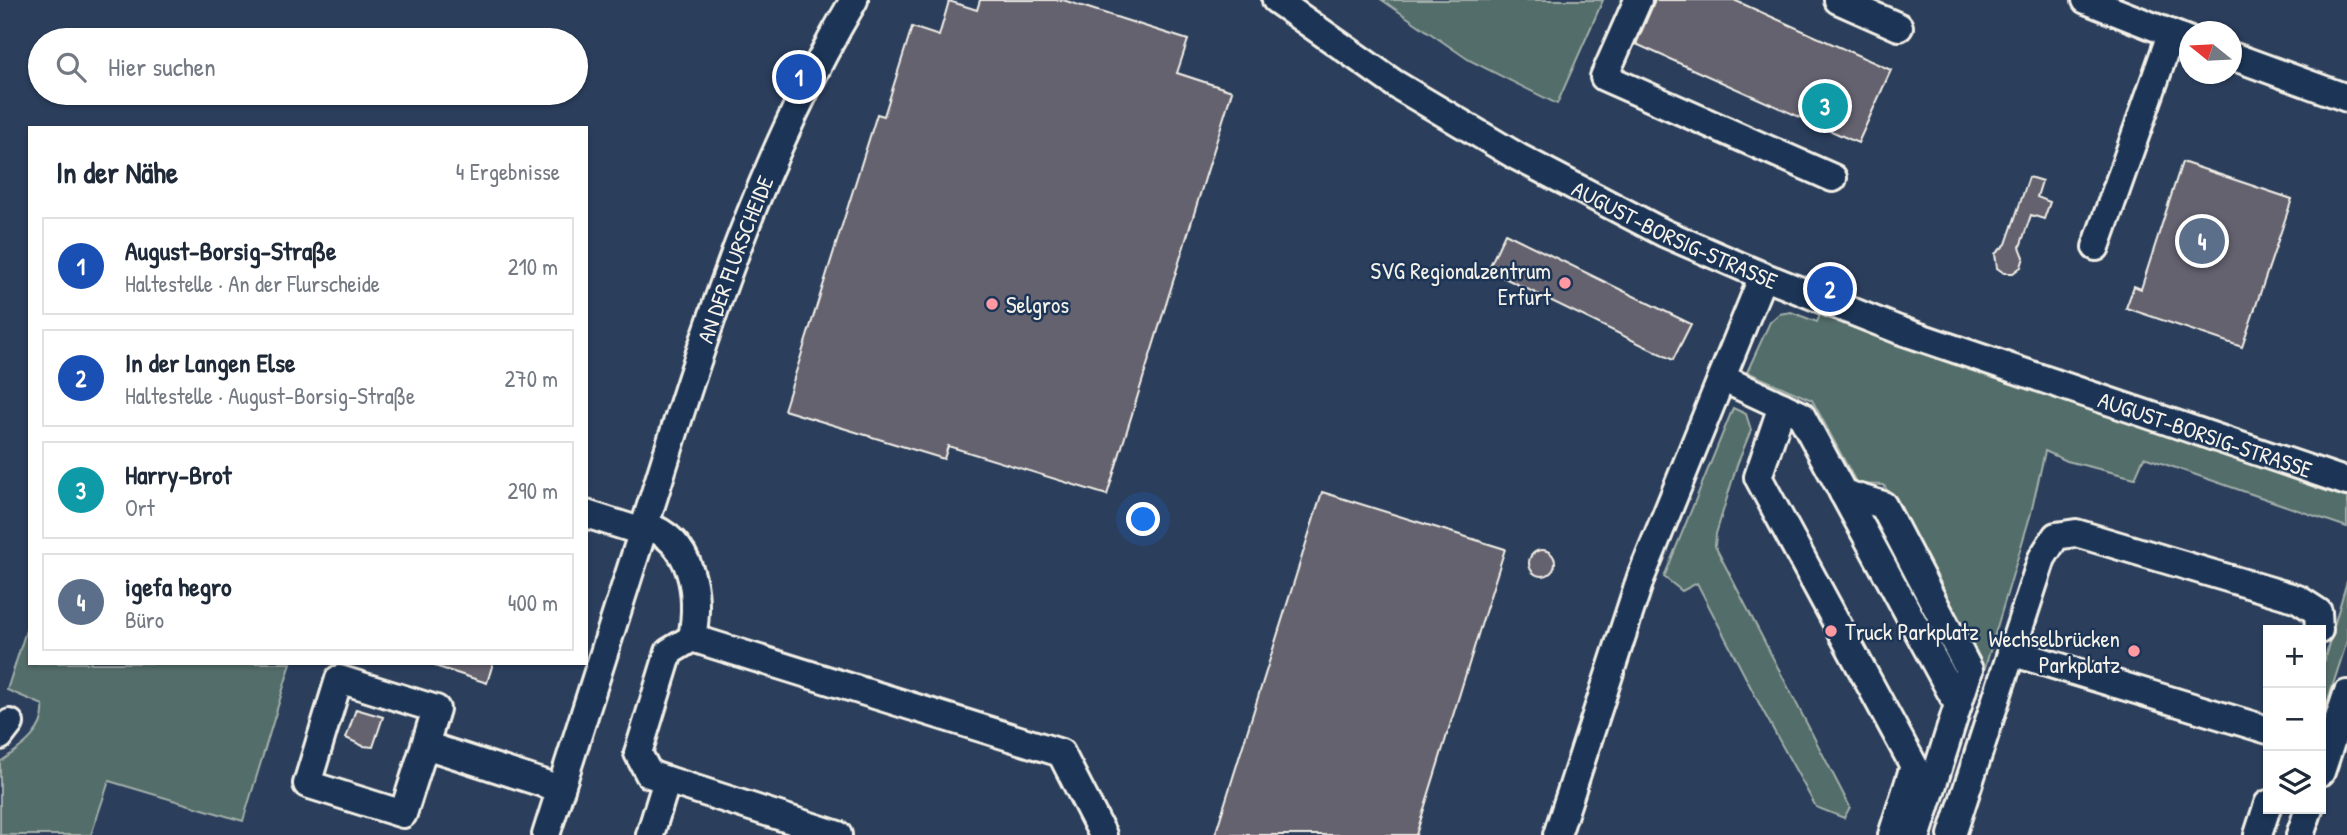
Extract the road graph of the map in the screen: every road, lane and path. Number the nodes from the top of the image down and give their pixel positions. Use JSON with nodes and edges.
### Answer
{"nodes":[{"id":1,"x":854,"y":0,"type":"edge"},
{"id":2,"x":1276,"y":0,"type":"edge"},
{"id":3,"x":1637,"y":0,"type":"edge"},
{"id":4,"x":1838,"y":0,"type":"edge"},
{"id":5,"x":2086,"y":0,"type":"edge"},
{"id":6,"x":1899,"y":27,"type":"dead end"},
{"id":7,"x":2179,"y":37,"type":"edge"},
{"id":8,"x":2179,"y":40,"type":"edge"},
{"id":9,"x":2242,"y":60,"type":"edge"},
{"id":10,"x":2347,"y":98,"type":"edge"},
{"id":11,"x":1833,"y":178,"type":"dead end"},
{"id":12,"x":2096,"y":247,"type":"dead end"},
{"id":13,"x":1763,"y":276,"type":"junction"},
{"id":14,"x":1722,"y":378,"type":"junction"},
{"id":15,"x":1782,"y":406,"type":"junction"},
{"id":16,"x":2347,"y":482,"type":"edge"},
{"id":17,"x":588,"y":514,"type":"edge"},
{"id":18,"x":644,"y":528,"type":"junction"},
{"id":19,"x":2319,"y":625,"type":"edge"},
{"id":20,"x":692,"y":638,"type":"junction"},
{"id":21,"x":2011,"y":652,"type":"junction"},
{"id":22,"x":2347,"y":694,"type":"edge"},
{"id":23,"x":2263,"y":728,"type":"edge"},
{"id":24,"x":425,"y":745,"type":"junction"},
{"id":25,"x":2326,"y":757,"type":"edge"},
{"id":26,"x":667,"y":780,"type":"junction"},
{"id":27,"x":561,"y":789,"type":"junction"},
{"id":28,"x":2265,"y":814,"type":"edge"},
{"id":29,"x":2307,"y":814,"type":"edge"},
{"id":30,"x":546,"y":835,"type":"edge"},
{"id":31,"x":650,"y":835,"type":"edge"},
{"id":32,"x":838,"y":835,"type":"edge"},
{"id":33,"x":1103,"y":835,"type":"edge"},
{"id":34,"x":1557,"y":835,"type":"edge"},
{"id":35,"x":1892,"y":835,"type":"edge"},
{"id":36,"x":1917,"y":835,"type":"edge"},
{"id":37,"x":1952,"y":835,"type":"edge"},
{"id":38,"x":2258,"y":835,"type":"edge"},
{"id":39,"x":2300,"y":835,"type":"edge"}],
"edges":[{"from":1,"to":18,"type":"street","name":"AN DER FLURSCHEIDE"},
{"from":2,"to":13,"type":"street","name":"AUGUST-BORSIG-STRASSE"},
{"from":3,"to":11,"type":"street"},
{"from":4,"to":6,"type":"street"},
{"from":5,"to":7,"type":"street"},
{"from":8,"to":12,"type":"street"},
{"from":9,"to":10,"type":"street"},
{"from":13,"to":14,"type":"street"},
{"from":13,"to":16,"type":"street","name":"AUGUST-BORSIG-STRASSE"},
{"from":14,"to":15,"type":"street"},
{"from":14,"to":34,"type":"street"},
{"from":15,"to":35,"type":"street"},
{"from":15,"to":36,"type":"street"},
{"from":17,"to":18,"type":"street"},
{"from":18,"to":20,"type":"street"},
{"from":18,"to":27,"type":"street","name":"AN DER FLURSCHEIDE"},
{"from":19,"to":21,"type":"street"},
{"from":20,"to":26,"type":"street"},
{"from":20,"to":33,"type":"street"},
{"from":21,"to":23,"type":"street"},
{"from":21,"to":37,"type":"street"},
{"from":22,"to":25,"type":"street"},
{"from":24,"to":24,"type":"street"},
{"from":24,"to":27,"type":"street"},
{"from":26,"to":31,"type":"street"},
{"from":26,"to":32,"type":"street"},
{"from":27,"to":30,"type":"street","name":"AN DER FLURSCHEIDE"},
{"from":28,"to":38,"type":"street"},
{"from":29,"to":39,"type":"street"}]}
